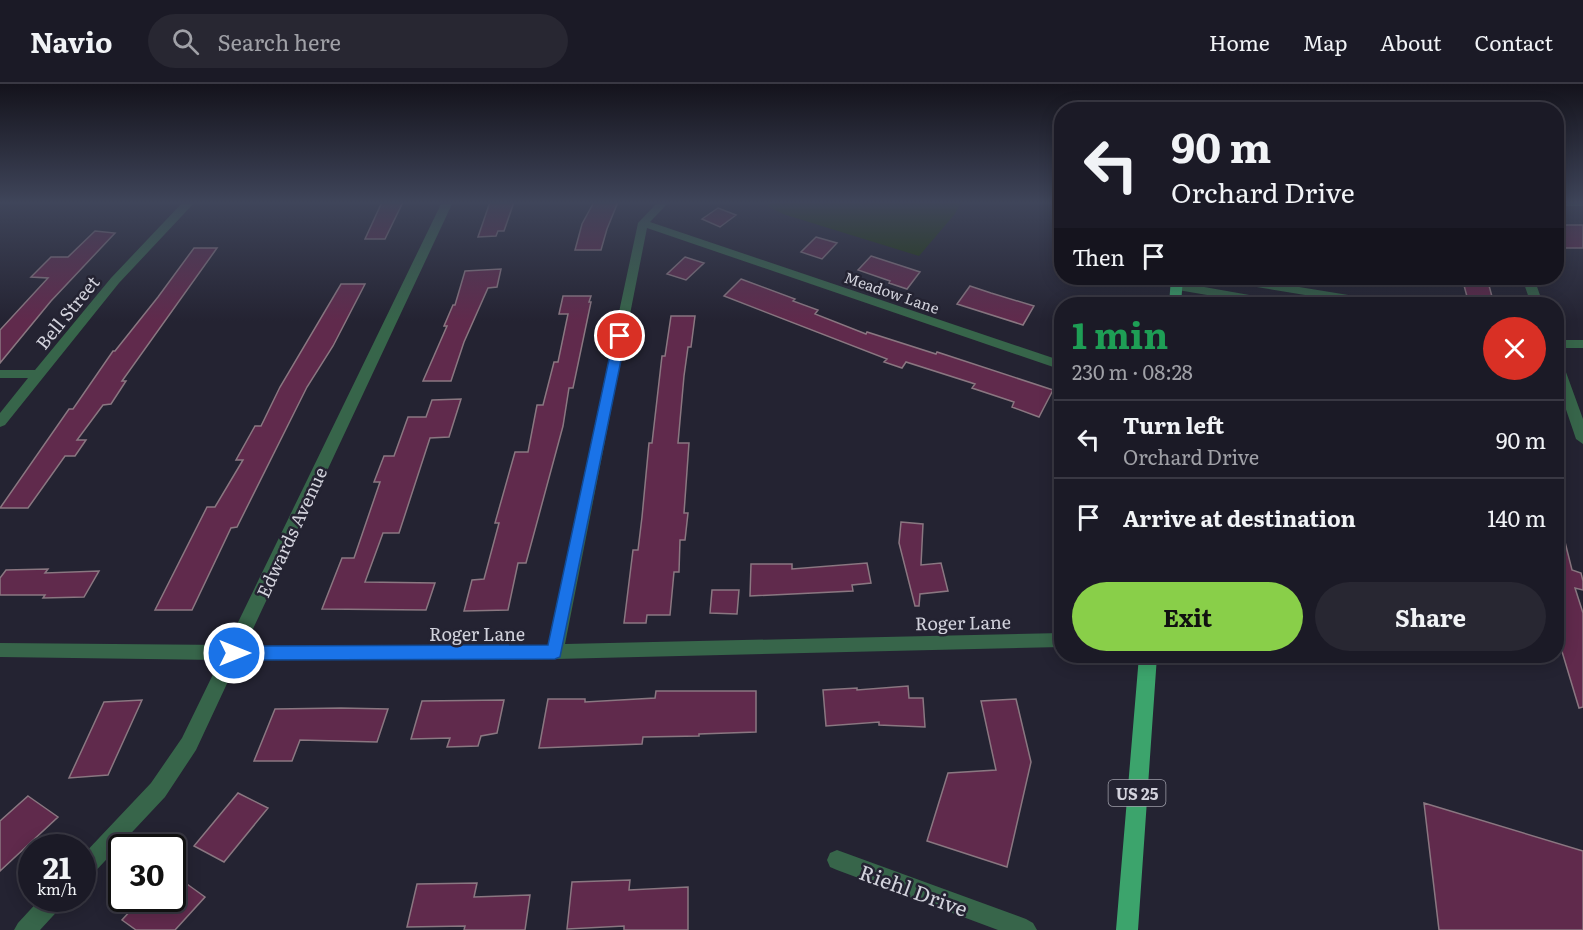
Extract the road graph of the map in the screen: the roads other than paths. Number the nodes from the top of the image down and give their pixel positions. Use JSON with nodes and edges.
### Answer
{"nodes":[{"id":1,"x":149,"y":241,"type":"edge"},
{"id":2,"x":429,"y":241,"type":"edge"},
{"id":3,"x":639,"y":241,"type":"edge"},
{"id":4,"x":697,"y":241,"type":"edge"},
{"id":5,"x":1191,"y":285,"type":"edge"},
{"id":6,"x":1267,"y":285,"type":"edge"},
{"id":7,"x":1246,"y":297,"type":"edge"},
{"id":8,"x":1337,"y":297,"type":"edge"},
{"id":9,"x":1564,"y":344,"type":"edge"},
{"id":10,"x":1583,"y":344,"type":"edge"},
{"id":11,"x":1054,"y":363,"type":"edge"},
{"id":12,"x":0,"y":374,"type":"edge"},
{"id":13,"x":39,"y":374,"type":"junction"},
{"id":14,"x":1564,"y":384,"type":"edge"},
{"id":15,"x":0,"y":422,"type":"edge"},
{"id":16,"x":1583,"y":439,"type":"edge"},
{"id":17,"x":1054,"y":640,"type":"edge"},
{"id":18,"x":0,"y":650,"type":"edge"},
{"id":19,"x":555,"y":652,"type":"junction"},
{"id":20,"x":234,"y":653,"type":"junction"},
{"id":21,"x":1147,"y":663,"type":"edge"},
{"id":22,"x":96,"y":857,"type":"edge"},
{"id":23,"x":837,"y":860,"type":"dead end"},
{"id":24,"x":42,"y":912,"type":"edge"},
{"id":25,"x":25,"y":930,"type":"edge"},
{"id":26,"x":1026,"y":930,"type":"edge"},
{"id":27,"x":1127,"y":930,"type":"edge"}],
"edges":[{"from":1,"to":13,"type":"street","name":"Bell Street"},
{"from":2,"to":20,"type":"street","name":"Edwards Avenue"},
{"from":3,"to":19,"type":"street"},
{"from":4,"to":11,"type":"street","name":"Meadow Lane"},
{"from":5,"to":7,"type":"street"},
{"from":6,"to":8,"type":"street"},
{"from":9,"to":10,"type":"street"},
{"from":12,"to":13,"type":"street"},
{"from":13,"to":15,"type":"street","name":"Bell Street"},
{"from":14,"to":16,"type":"street"},
{"from":17,"to":19,"type":"street","name":"Roger Lane"},
{"from":18,"to":20,"type":"street","name":"Roger Lane"},
{"from":19,"to":20,"type":"street","name":"Roger Lane"},
{"from":20,"to":22,"type":"street","name":"Edwards Avenue"},
{"from":21,"to":27,"type":"main road","number":"US 25"},
{"from":23,"to":26,"type":"street","name":"Riehl Drive"},
{"from":24,"to":25,"type":"street"}]}
